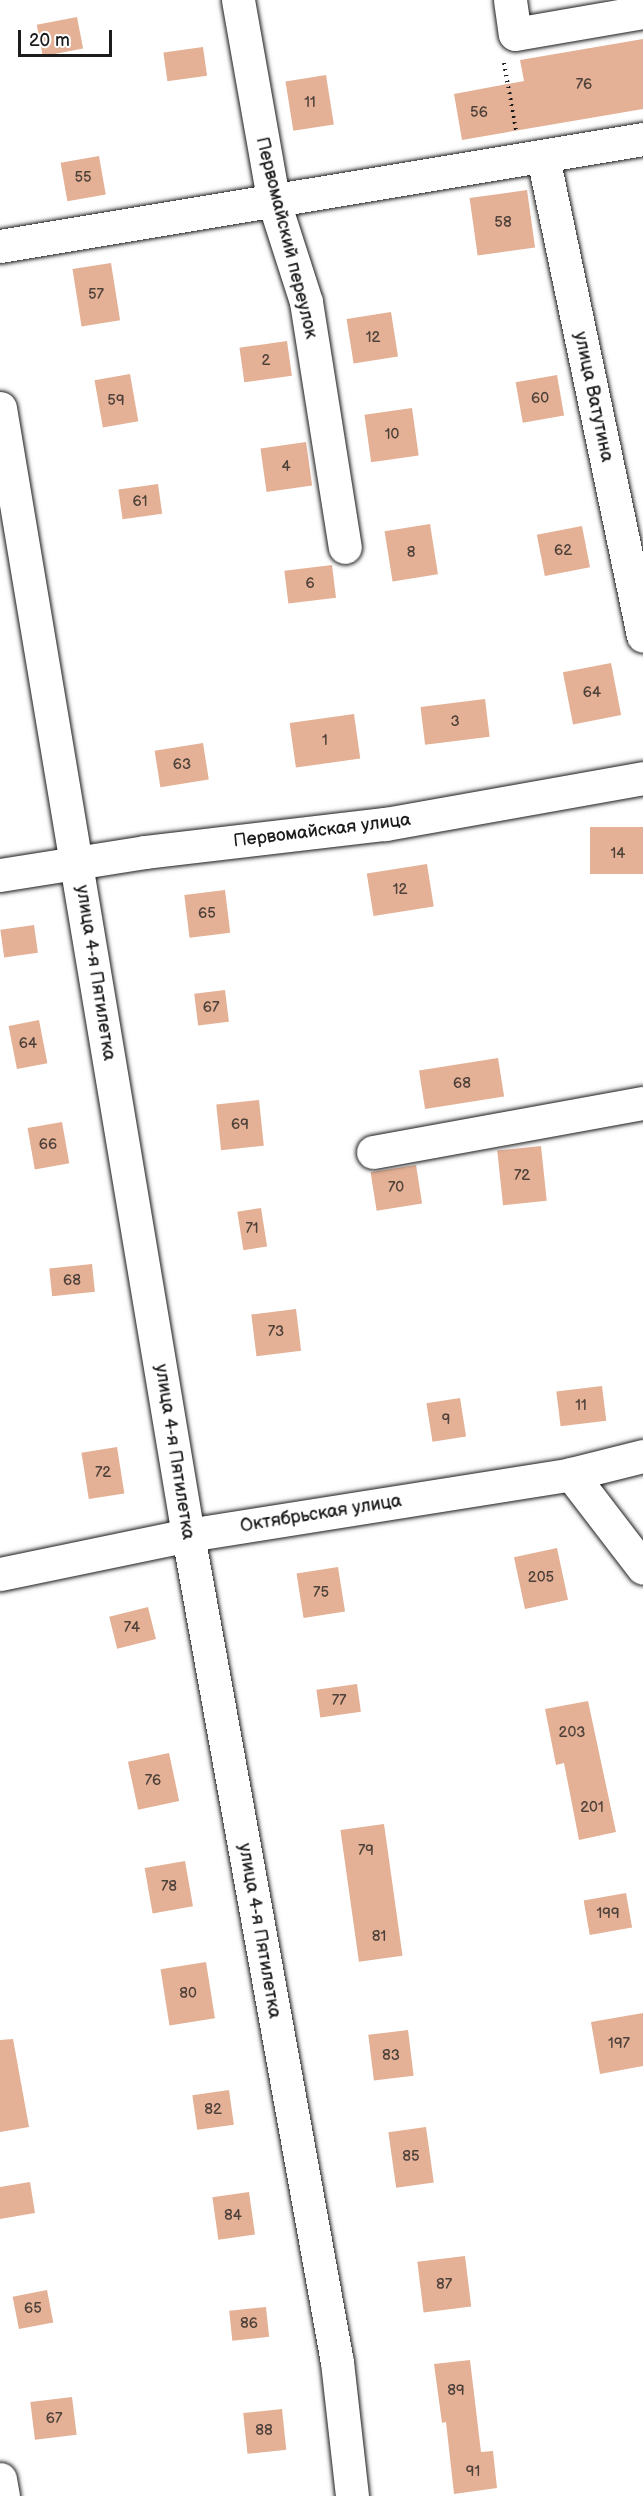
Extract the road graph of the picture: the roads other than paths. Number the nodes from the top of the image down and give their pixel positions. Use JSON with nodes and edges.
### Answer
{"nodes":[{"id":1,"x":238,"y":0,"type":"edge"},
{"id":2,"x":510,"y":0,"type":"edge"},
{"id":3,"x":643,"y":12,"type":"edge"},
{"id":4,"x":643,"y":139,"type":"edge"},
{"id":5,"x":532,"y":158,"type":"junction"},
{"id":6,"x":273,"y":198,"type":"junction"},
{"id":7,"x":0,"y":246,"type":"edge"},
{"id":8,"x":0,"y":408,"type":"edge"},
{"id":9,"x":345,"y":547,"type":"dead end"},
{"id":10,"x":643,"y":636,"type":"edge"},
{"id":11,"x":643,"y":778,"type":"edge"},
{"id":12,"x":78,"y":864,"type":"junction"},
{"id":13,"x":0,"y":875,"type":"edge"},
{"id":14,"x":643,"y":1103,"type":"edge"},
{"id":15,"x":373,"y":1152,"type":"dead end"},
{"id":16,"x":643,"y":1456,"type":"edge"},
{"id":17,"x":571,"y":1474,"type":"junction"},
{"id":18,"x":188,"y":1535,"type":"junction"},
{"id":19,"x":643,"y":1568,"type":"edge"},
{"id":20,"x":0,"y":1574,"type":"edge"},
{"id":21,"x":0,"y":2479,"type":"edge"},
{"id":22,"x":3,"y":2496,"type":"edge"},
{"id":23,"x":352,"y":2496,"type":"edge"}],
"edges":[{"from":1,"to":6,"type":"street","name":"Первомайский переулок"},
{"from":2,"to":3,"type":"street"},
{"from":4,"to":5,"type":"street"},
{"from":5,"to":6,"type":"street"},
{"from":5,"to":10,"type":"street","name":"улица Ватутина"},
{"from":6,"to":7,"type":"street"},
{"from":6,"to":9,"type":"street","name":"Первомайский переулок"},
{"from":8,"to":12,"type":"street","name":"улица 4-я Пятилетка"},
{"from":11,"to":12,"type":"street","name":"Первомайская улица"},
{"from":12,"to":13,"type":"street","name":"Первомайская улица"},
{"from":12,"to":18,"type":"street","name":"улица 4-я Пятилетка"},
{"from":14,"to":15,"type":"street"},
{"from":16,"to":17,"type":"street","name":"Октябрьская улица"},
{"from":17,"to":18,"type":"street","name":"Октябрьская улица"},
{"from":17,"to":19,"type":"street"},
{"from":18,"to":20,"type":"street","name":"Октябрьская улица"},
{"from":18,"to":23,"type":"street","name":"улица 4-я Пятилетка"},
{"from":21,"to":22,"type":"street"}]}
